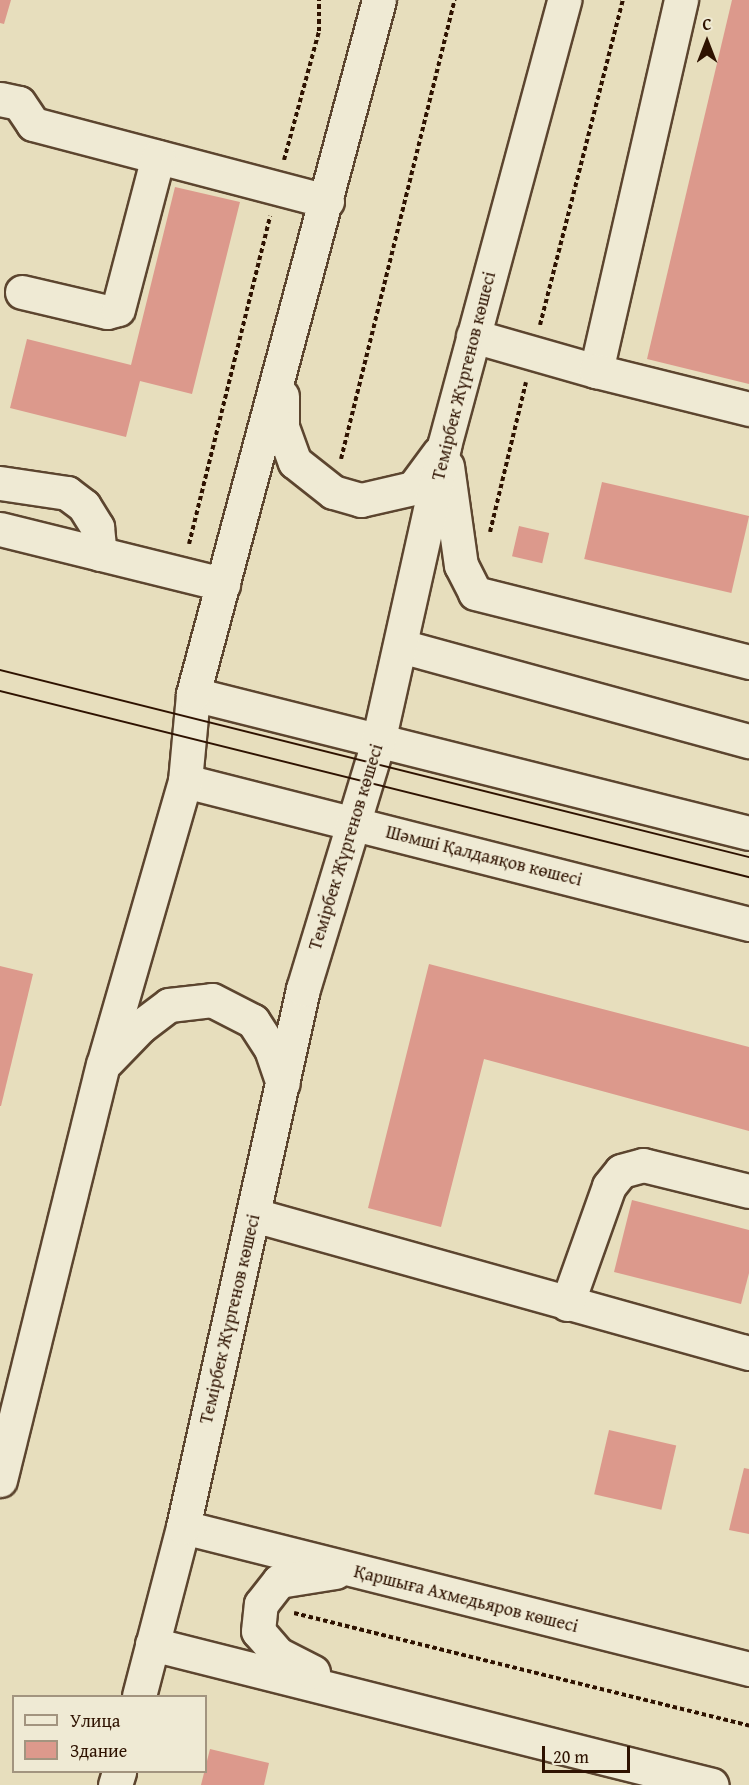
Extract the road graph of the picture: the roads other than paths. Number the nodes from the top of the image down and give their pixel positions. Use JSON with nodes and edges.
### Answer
{"nodes":[{"id":1,"x":380,"y":0,"type":"edge"},
{"id":2,"x":564,"y":0,"type":"edge"},
{"id":3,"x":681,"y":0,"type":"edge"},
{"id":4,"x":0,"y":99,"type":"edge"},
{"id":5,"x":158,"y":157,"type":"junction"},
{"id":6,"x":327,"y":201,"type":"junction"},
{"id":7,"x":22,"y":292,"type":"dead end"},
{"id":8,"x":473,"y":336,"type":"junction"},
{"id":9,"x":596,"y":371,"type":"junction"},
{"id":10,"x":282,"y":374,"type":"junction"},
{"id":11,"x":749,"y":409,"type":"edge"},
{"id":12,"x":444,"y":446,"type":"junction"},
{"id":13,"x":0,"y":483,"type":"edge"},
{"id":14,"x":0,"y":529,"type":"edge"},
{"id":15,"x":100,"y":554,"type":"junction"},
{"id":16,"x":223,"y":584,"type":"junction"},
{"id":17,"x":401,"y":646,"type":"junction"},
{"id":18,"x":749,"y":662,"type":"edge"},
{"id":19,"x":193,"y":694,"type":"junction"},
{"id":20,"x":749,"y":741,"type":"edge"},
{"id":21,"x":378,"y":742,"type":"junction"},
{"id":22,"x":185,"y":781,"type":"junction"},
{"id":23,"x":354,"y":823,"type":"junction"},
{"id":24,"x":749,"y":833,"type":"edge"},
{"id":25,"x":749,"y":924,"type":"edge"},
{"id":26,"x":103,"y":1065,"type":"junction"},
{"id":27,"x":283,"y":1083,"type":"junction"},
{"id":28,"x":749,"y":1191,"type":"edge"},
{"id":29,"x":254,"y":1215,"type":"junction"},
{"id":30,"x":567,"y":1304,"type":"junction"},
{"id":31,"x":749,"y":1353,"type":"edge"},
{"id":32,"x":0,"y":1480,"type":"edge"},
{"id":33,"x":183,"y":1527,"type":"junction"},
{"id":34,"x":362,"y":1574,"type":"junction"},
{"id":35,"x":152,"y":1644,"type":"junction"},
{"id":36,"x":749,"y":1669,"type":"edge"},
{"id":37,"x":352,"y":1692,"type":"junction"},
{"id":38,"x":138,"y":1695,"type":"edge"},
{"id":39,"x":712,"y":1785,"type":"edge"}],
"edges":[{"from":1,"to":6,"type":"street"},
{"from":2,"to":8,"type":"street","name":"Темірбек Жүргенов көшесі"},
{"from":3,"to":9,"type":"street"},
{"from":4,"to":5,"type":"street"},
{"from":5,"to":6,"type":"street"},
{"from":5,"to":7,"type":"street"},
{"from":6,"to":10,"type":"street"},
{"from":8,"to":9,"type":"street"},
{"from":8,"to":12,"type":"street","name":"Темірбек Жүргенов көшесі"},
{"from":9,"to":11,"type":"street"},
{"from":10,"to":12,"type":"street"},
{"from":10,"to":16,"type":"street"},
{"from":12,"to":17,"type":"street","name":"Темірбек Жүргенов көшесі"},
{"from":12,"to":18,"type":"street"},
{"from":13,"to":15,"type":"street"},
{"from":14,"to":15,"type":"street"},
{"from":15,"to":16,"type":"street"},
{"from":16,"to":19,"type":"street"},
{"from":17,"to":20,"type":"street"},
{"from":17,"to":21,"type":"street","name":"Темірбек Жүргенов көшесі"},
{"from":19,"to":21,"type":"street"},
{"from":19,"to":22,"type":"street"},
{"from":21,"to":23,"type":"street","name":"Темірбек Жүргенов көшесі"},
{"from":21,"to":24,"type":"street"},
{"from":22,"to":23,"type":"street","name":"Шәмші Қалдаяқов көшесі"},
{"from":22,"to":26,"type":"street"},
{"from":23,"to":25,"type":"street","name":"Шәмші Қалдаяқов көшесі"},
{"from":23,"to":27,"type":"street","name":"Темірбек Жүргенов көшесі"},
{"from":26,"to":27,"type":"street"},
{"from":26,"to":32,"type":"street"},
{"from":27,"to":29,"type":"street","name":"Темірбек Жүргенов көшесі"},
{"from":28,"to":30,"type":"street"},
{"from":29,"to":30,"type":"street"},
{"from":29,"to":33,"type":"street","name":"Темірбек Жүргенов көшесі"},
{"from":30,"to":31,"type":"street"},
{"from":33,"to":34,"type":"street","name":"Қаршыға Ахмедьяров көшесі"},
{"from":33,"to":35,"type":"street","name":"Темірбек Жүргенов көшесі"},
{"from":34,"to":36,"type":"street","name":"Қаршыға Ахмедьяров көшесі"},
{"from":34,"to":37,"type":"street"},
{"from":35,"to":37,"type":"street"},
{"from":35,"to":38,"type":"street","name":"Темірбек Жүргенов көшесі"},
{"from":37,"to":39,"type":"street"}]}
